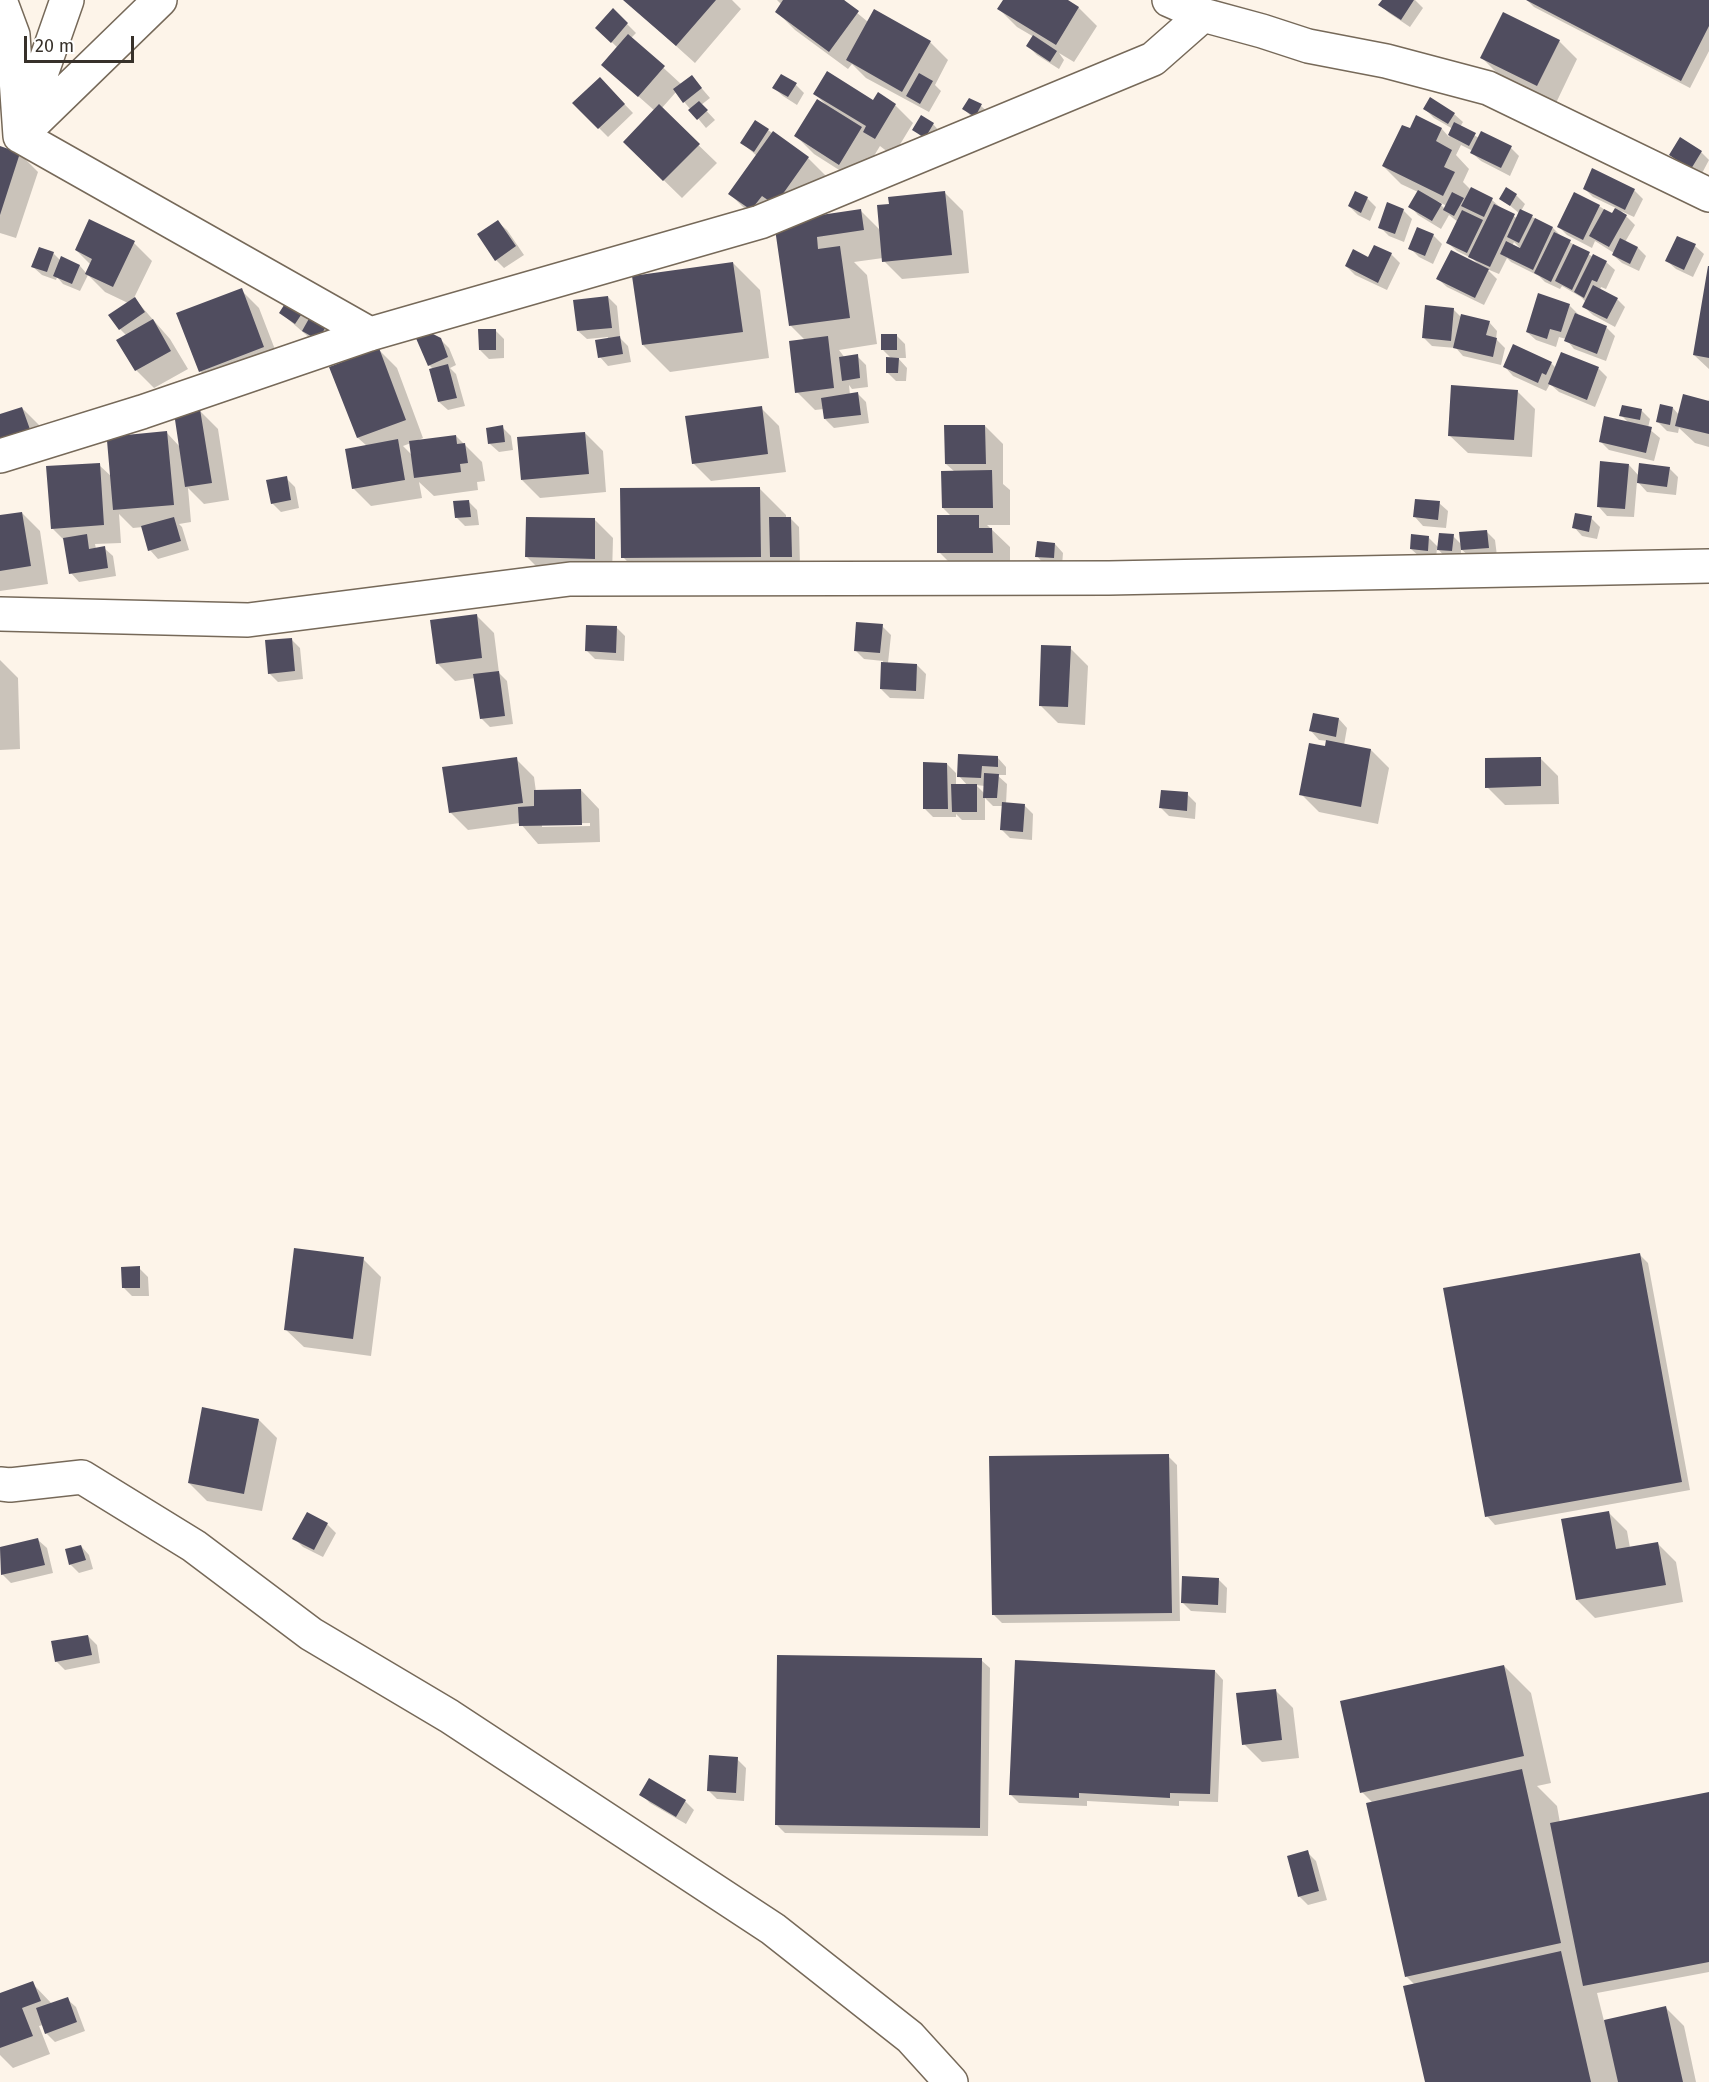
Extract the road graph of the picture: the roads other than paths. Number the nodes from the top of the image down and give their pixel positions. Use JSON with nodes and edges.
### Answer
{"nodes":[{"id":1,"x":0,"y":0,"type":"edge"},
{"id":2,"x":67,"y":0,"type":"edge"},
{"id":3,"x":160,"y":0,"type":"edge"},
{"id":4,"x":1169,"y":0,"type":"edge"},
{"id":5,"x":1203,"y":15,"type":"junction"},
{"id":6,"x":10,"y":134,"type":"edge"},
{"id":7,"x":1709,"y":195,"type":"edge"},
{"id":8,"x":370,"y":334,"type":"junction"},
{"id":9,"x":0,"y":456,"type":"edge"},
{"id":10,"x":1709,"y":566,"type":"edge"},
{"id":11,"x":0,"y":614,"type":"edge"},
{"id":12,"x":0,"y":1484,"type":"edge"},
{"id":13,"x":951,"y":2082,"type":"edge"}],
"edges":[{"from":1,"to":6,"type":"street"},
{"from":2,"to":6,"type":"street"},
{"from":3,"to":6,"type":"street"},
{"from":4,"to":5,"type":"street"},
{"from":5,"to":7,"type":"street"},
{"from":5,"to":8,"type":"street"},
{"from":6,"to":8,"type":"street"},
{"from":8,"to":9,"type":"street"},
{"from":10,"to":11,"type":"street"},
{"from":12,"to":13,"type":"street"}]}
